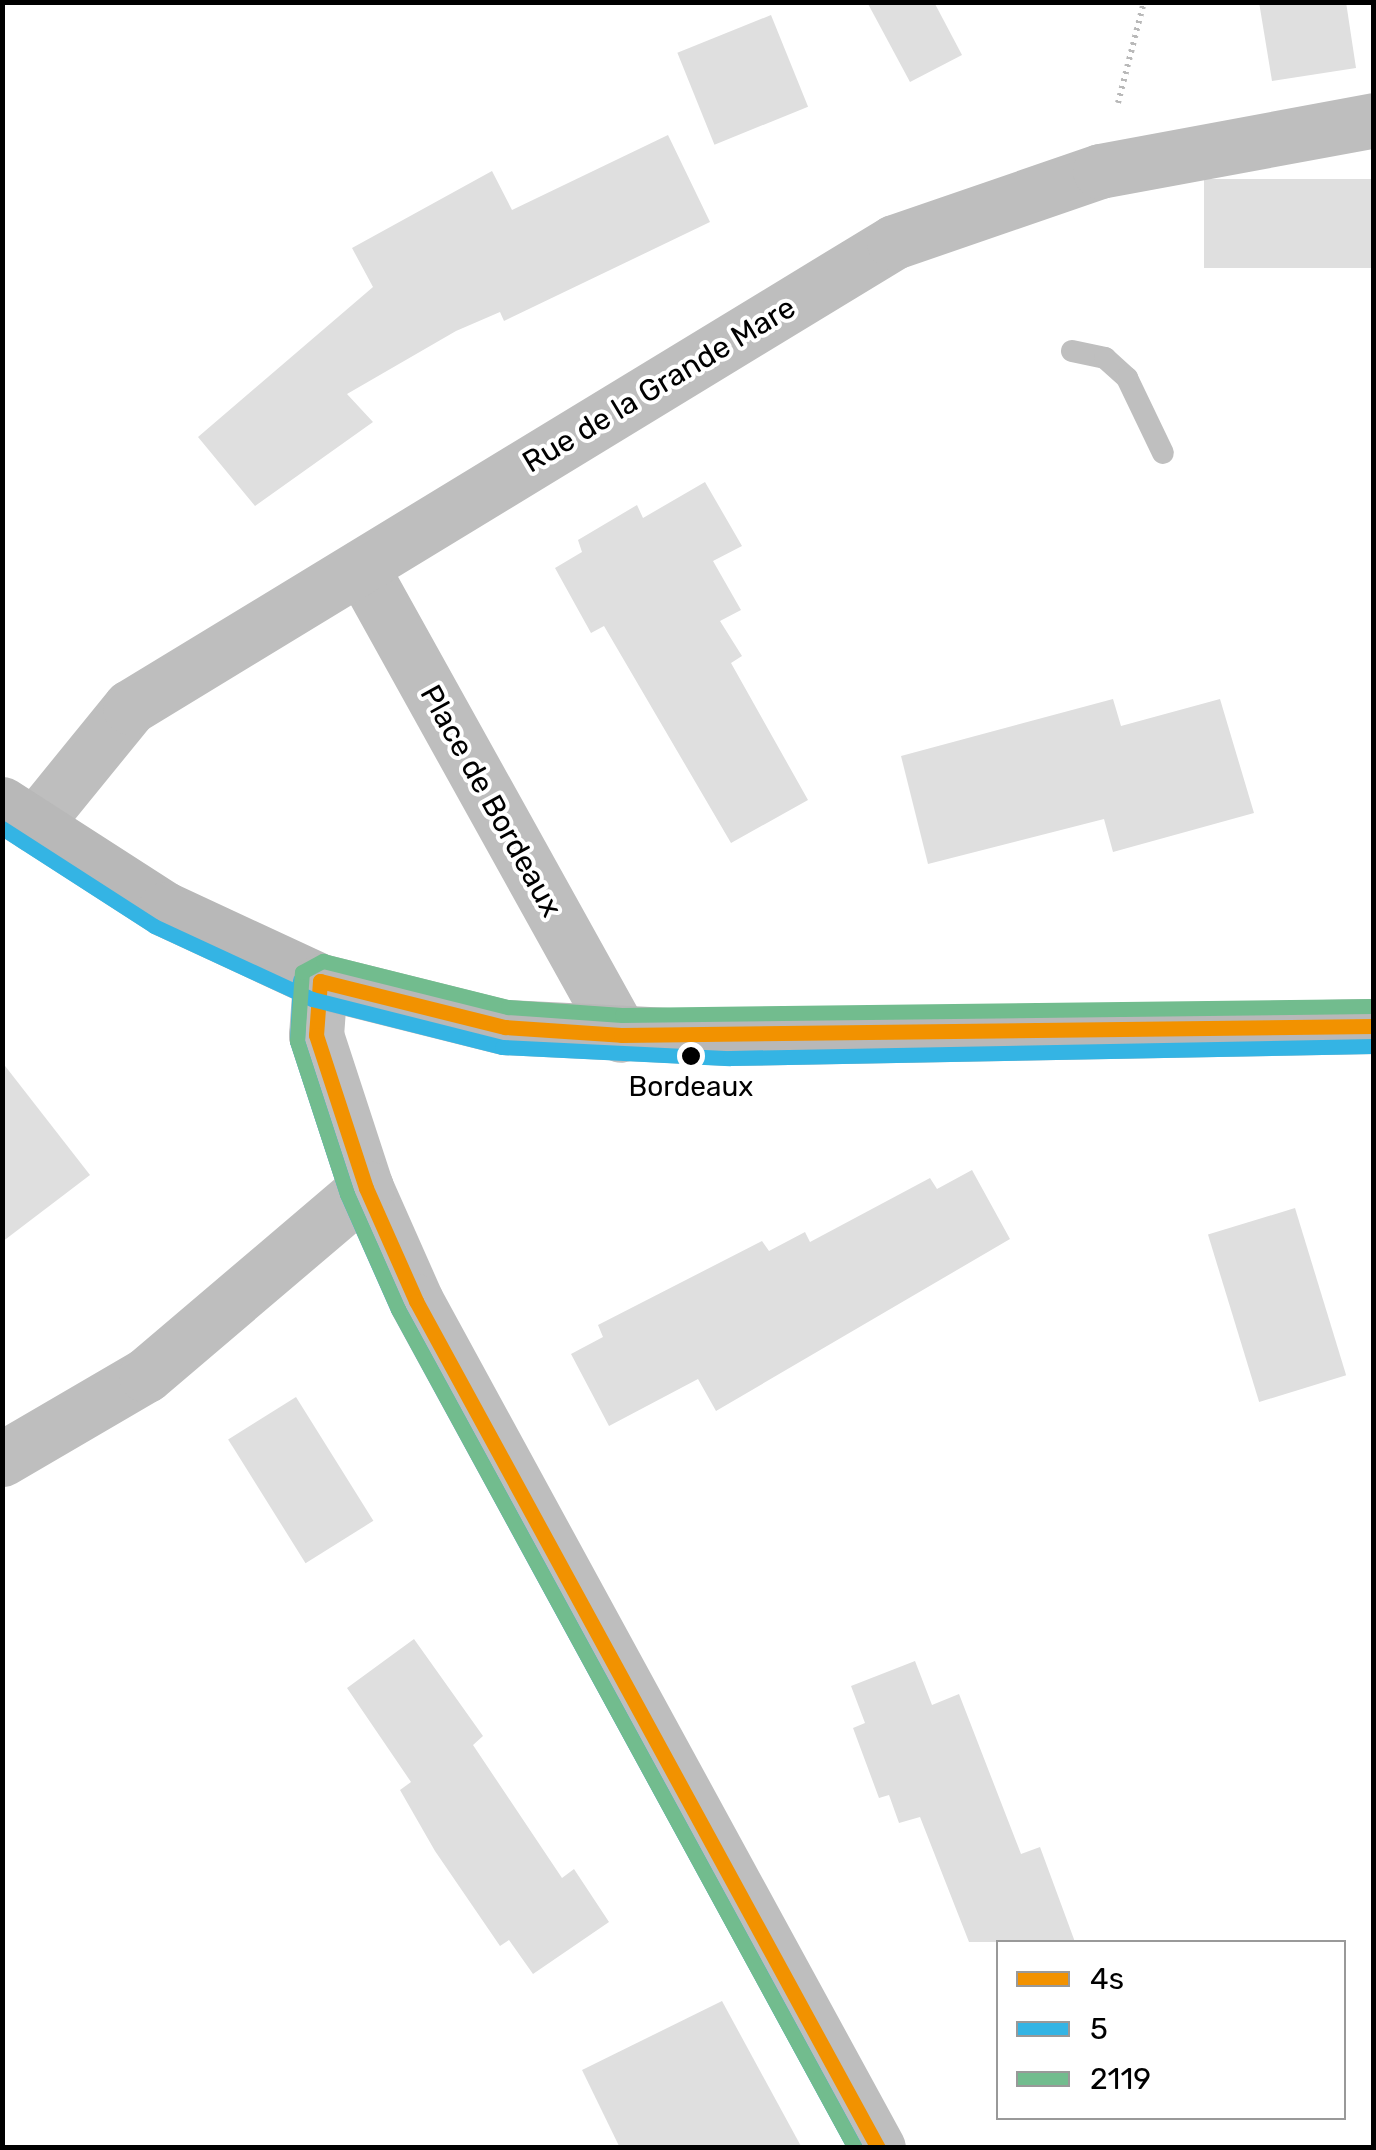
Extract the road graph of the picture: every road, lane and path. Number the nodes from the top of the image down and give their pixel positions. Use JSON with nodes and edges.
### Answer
{"nodes":[{"id":1,"x":1144,"y":2,"type":"edge"},
{"id":2,"x":1374,"y":120,"type":"edge"},
{"id":3,"x":1100,"y":170,"type":"junction"},
{"id":4,"x":361,"y":566,"type":"junction"},
{"id":5,"x":18,"y":815,"type":"edge"},
{"id":6,"x":320,"y":981,"type":"junction"},
{"id":7,"x":1374,"y":1026,"type":"edge"},
{"id":8,"x":621,"y":1035,"type":"junction"},
{"id":9,"x":366,"y":1188,"type":"junction"},
{"id":10,"x":2,"y":1459,"type":"edge"},
{"id":11,"x":878,"y":2148,"type":"edge"}],
"edges":[{"from":1,"to":3,"type":"path"},
{"from":2,"to":3,"type":"street","name":"Rue de la Grande Mare"},
{"from":3,"to":4,"type":"street","name":"Rue de la Grande Mare"},
{"from":4,"to":5,"type":"street","name":"Rue de la Grande Mare"},
{"from":4,"to":8,"type":"street","name":"Place de Bordeaux"},
{"from":5,"to":6,"type":"main road"},
{"from":6,"to":8,"type":"main road"},
{"from":6,"to":9,"type":"street"},
{"from":7,"to":8,"type":"main road"},
{"from":9,"to":10,"type":"street"},
{"from":9,"to":11,"type":"street"}]}
